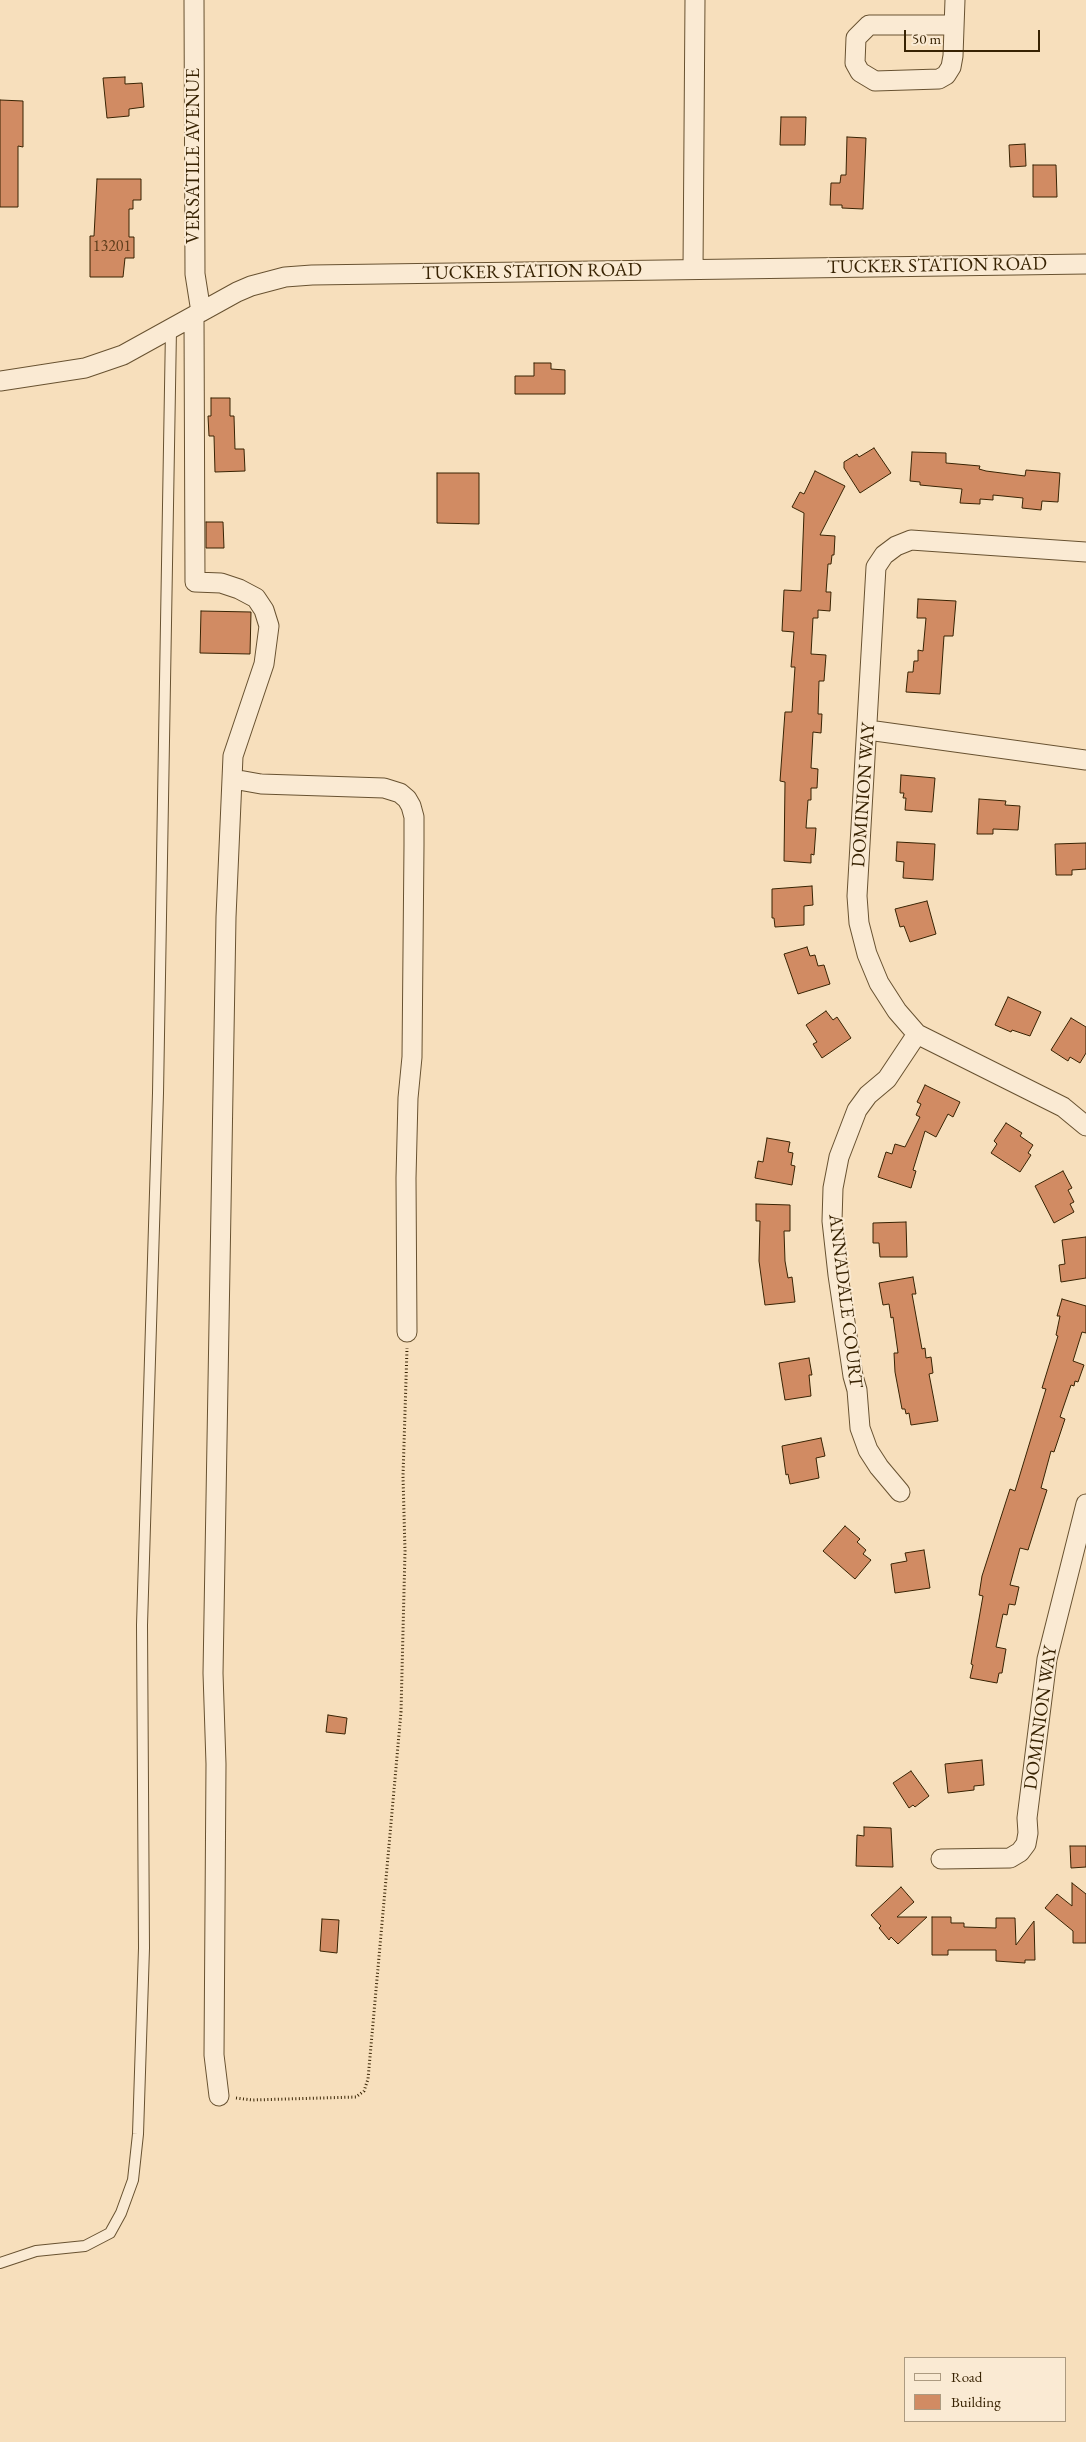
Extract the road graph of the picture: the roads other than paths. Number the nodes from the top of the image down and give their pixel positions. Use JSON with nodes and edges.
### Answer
{"nodes":[{"id":1,"x":194,"y":0,"type":"edge"},
{"id":2,"x":695,"y":0,"type":"edge"},
{"id":3,"x":955,"y":0,"type":"edge"},
{"id":4,"x":954,"y":25,"type":"junction"},
{"id":5,"x":1086,"y":264,"type":"edge"},
{"id":6,"x":693,"y":269,"type":"junction"},
{"id":7,"x":198,"y":314,"type":"junction"},
{"id":8,"x":171,"y":329,"type":"junction"},
{"id":9,"x":0,"y":381,"type":"edge"},
{"id":10,"x":1086,"y":552,"type":"edge"},
{"id":11,"x":868,"y":730,"type":"junction"},
{"id":12,"x":1086,"y":760,"type":"edge"},
{"id":13,"x":233,"y":779,"type":"junction"},
{"id":14,"x":917,"y":1034,"type":"junction"},
{"id":15,"x":1086,"y":1126,"type":"edge"},
{"id":16,"x":407,"y":1332,"type":"road end"},
{"id":17,"x":900,"y":1492,"type":"dead end"},
{"id":18,"x":1086,"y":1504,"type":"edge"},
{"id":19,"x":941,"y":1859,"type":"dead end"},
{"id":20,"x":219,"y":2096,"type":"road end"},
{"id":21,"x":0,"y":2263,"type":"edge"}],
"edges":[{"from":1,"to":7,"type":"street","name":"VERSATILE AVENUE"},
{"from":2,"to":6,"type":"street"},
{"from":3,"to":4,"type":"street"},
{"from":4,"to":4,"type":"street"},
{"from":5,"to":6,"type":"street","name":"TUCKER STATION ROAD"},
{"from":6,"to":7,"type":"street","name":"TUCKER STATION ROAD"},
{"from":7,"to":8,"type":"street","name":"TUCKER STATION ROAD"},
{"from":7,"to":13,"type":"street","name":"VERSATILE AVENUE"},
{"from":8,"to":9,"type":"street","name":"TUCKER STATION ROAD"},
{"from":8,"to":21,"type":"lane"},
{"from":10,"to":11,"type":"street","name":"DOMINION WAY"},
{"from":11,"to":12,"type":"street"},
{"from":11,"to":14,"type":"street","name":"DOMINION WAY"},
{"from":13,"to":16,"type":"street"},
{"from":13,"to":20,"type":"street"},
{"from":14,"to":15,"type":"street","name":"DOMINION WAY"},
{"from":14,"to":17,"type":"street","name":"ANNADALE COURT"},
{"from":18,"to":19,"type":"street","name":"DOMINION WAY"}]}
